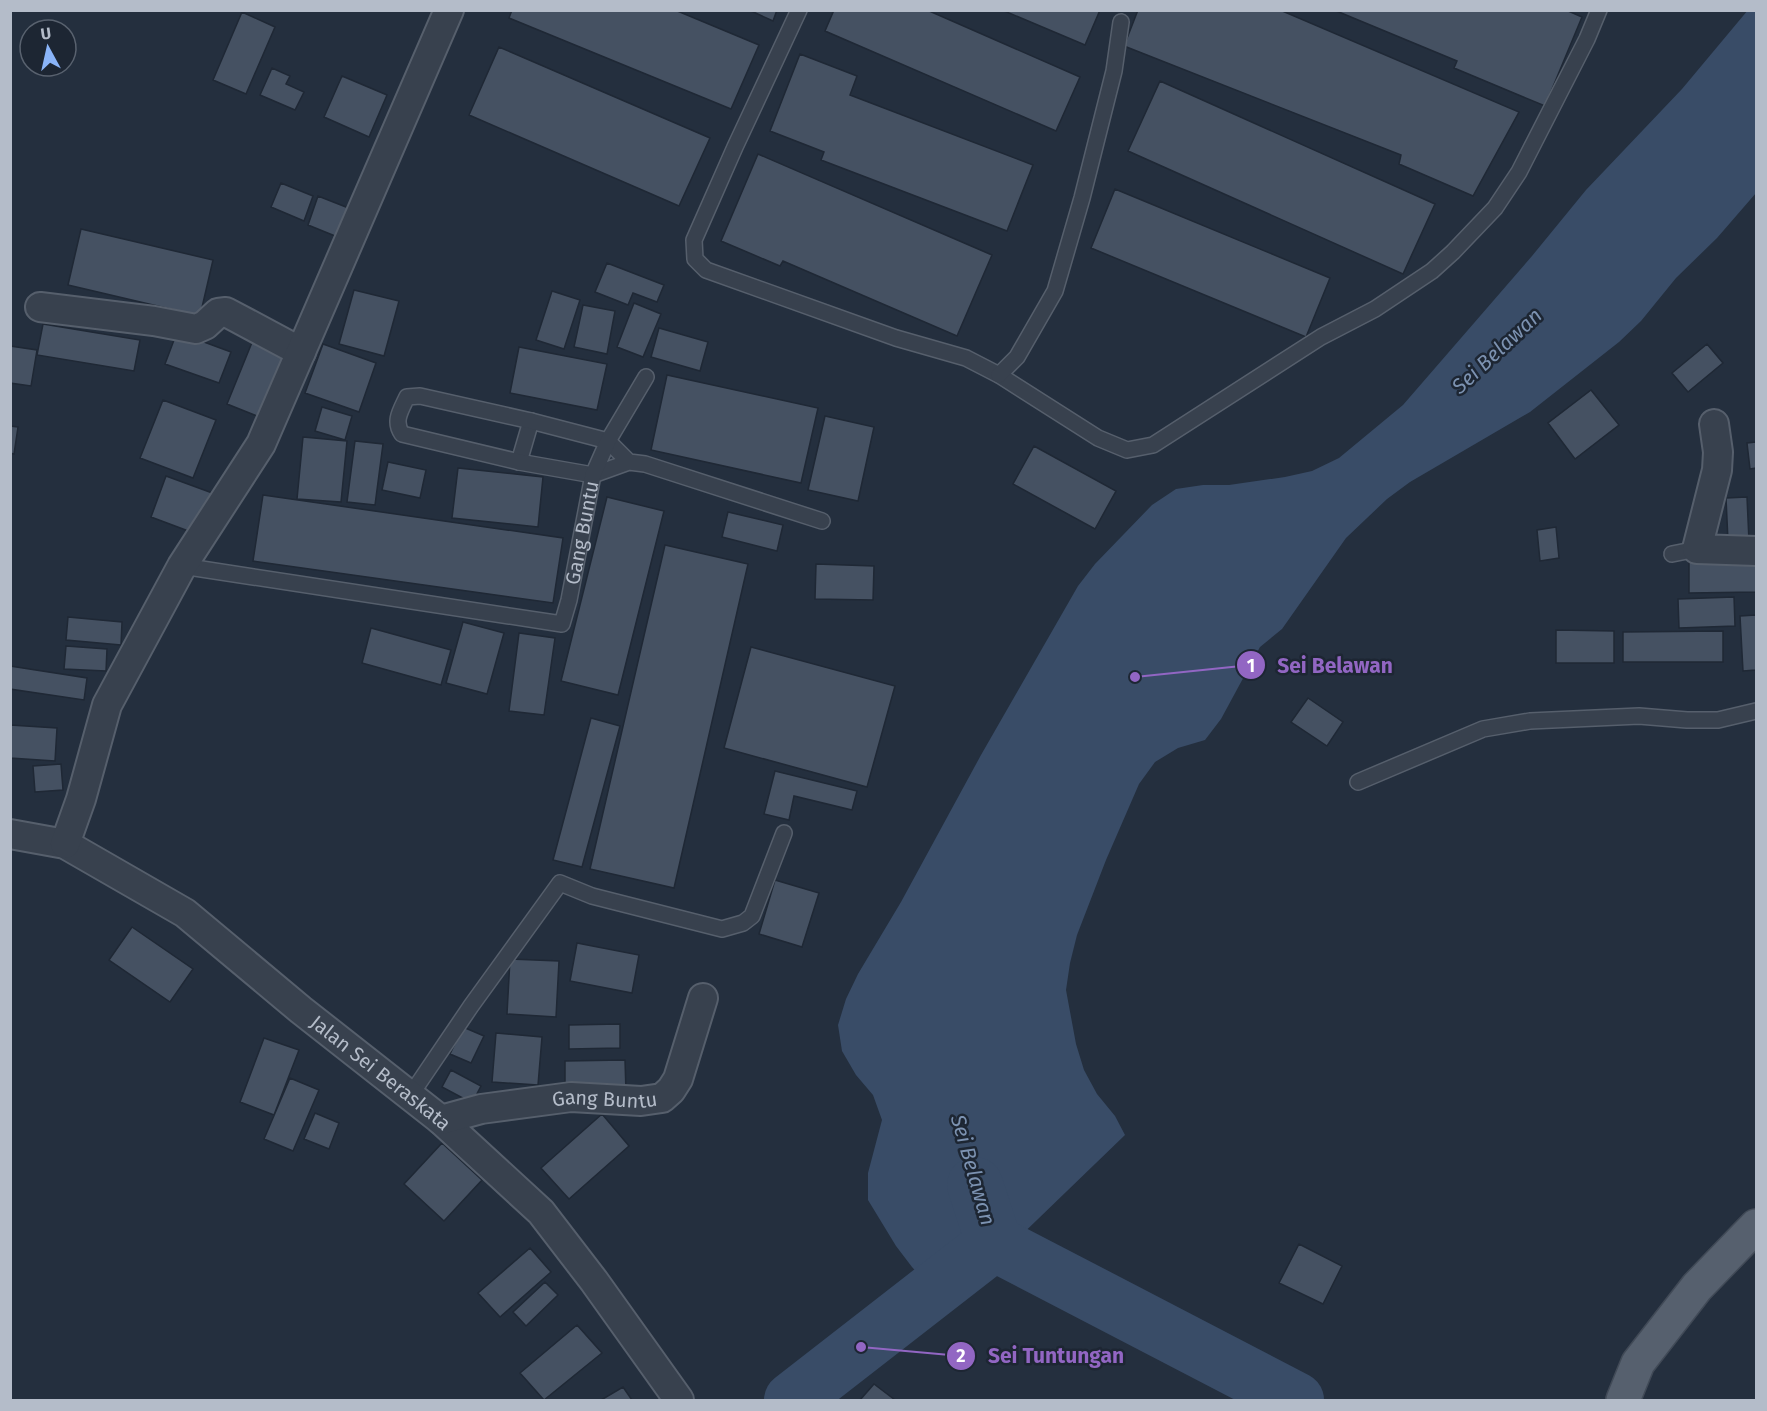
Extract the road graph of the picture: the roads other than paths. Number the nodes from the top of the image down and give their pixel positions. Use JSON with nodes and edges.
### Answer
{"nodes":[{"id":1,"x":449,"y":10,"type":"edge"},
{"id":2,"x":799,"y":10,"type":"edge"},
{"id":3,"x":1599,"y":10,"type":"edge"},
{"id":4,"x":1121,"y":22,"type":"dead end"},
{"id":5,"x":40,"y":306,"type":"dead end"},
{"id":6,"x":302,"y":352,"type":"junction"},
{"id":7,"x":999,"y":375,"type":"junction"},
{"id":8,"x":646,"y":376,"type":"dead end"},
{"id":9,"x":531,"y":421,"type":"junction"},
{"id":10,"x":1714,"y":424,"type":"dead end"},
{"id":11,"x":608,"y":441,"type":"junction"},
{"id":12,"x":519,"y":462,"type":"junction"},
{"id":13,"x":629,"y":462,"type":"junction"},
{"id":14,"x":593,"y":475,"type":"junction"},
{"id":15,"x":822,"y":521,"type":"dead end"},
{"id":16,"x":1756,"y":551,"type":"edge"},
{"id":17,"x":182,"y":566,"type":"junction"},
{"id":18,"x":1756,"y":711,"type":"edge"},
{"id":19,"x":1358,"y":782,"type":"dead end"},
{"id":20,"x":784,"y":833,"type":"dead end"},
{"id":21,"x":10,"y":834,"type":"edge"},
{"id":22,"x":65,"y":844,"type":"junction"},
{"id":23,"x":703,"y":998,"type":"dead end"},
{"id":24,"x":410,"y":1096,"type":"junction"},
{"id":25,"x":441,"y":1120,"type":"junction"},
{"id":26,"x":1756,"y":1226,"type":"edge"},
{"id":27,"x":676,"y":1397,"type":"edge"},
{"id":28,"x":1623,"y":1401,"type":"edge"}],
"edges":[{"from":1,"to":6,"type":"street"},
{"from":2,"to":7,"type":"lane"},
{"from":3,"to":7,"type":"lane"},
{"from":4,"to":7,"type":"lane"},
{"from":5,"to":6,"type":"street"},
{"from":6,"to":17,"type":"street"},
{"from":8,"to":11,"type":"lane","name":"Gang Buntu"},
{"from":9,"to":11,"type":"lane"},
{"from":9,"to":12,"type":"lane"},
{"from":9,"to":12,"type":"lane"},
{"from":10,"to":16,"type":"street"},
{"from":11,"to":13,"type":"lane"},
{"from":11,"to":14,"type":"lane","name":"Gang Buntu"},
{"from":12,"to":14,"type":"lane"},
{"from":13,"to":14,"type":"lane"},
{"from":13,"to":15,"type":"lane"},
{"from":14,"to":17,"type":"lane","name":"Gang Buntu"},
{"from":17,"to":22,"type":"street"},
{"from":18,"to":19,"type":"lane"},
{"from":20,"to":24,"type":"lane"},
{"from":21,"to":22,"type":"street","name":"Jalan Sei Beraskata"},
{"from":22,"to":24,"type":"street","name":"Jalan Sei Beraskata"},
{"from":23,"to":25,"type":"street","name":"Gang Buntu"},
{"from":24,"to":25,"type":"street","name":"Jalan Sei Beraskata"},
{"from":25,"to":27,"type":"street","name":"Jalan Sei Beraskata"},
{"from":26,"to":28,"type":"main road"}]}
